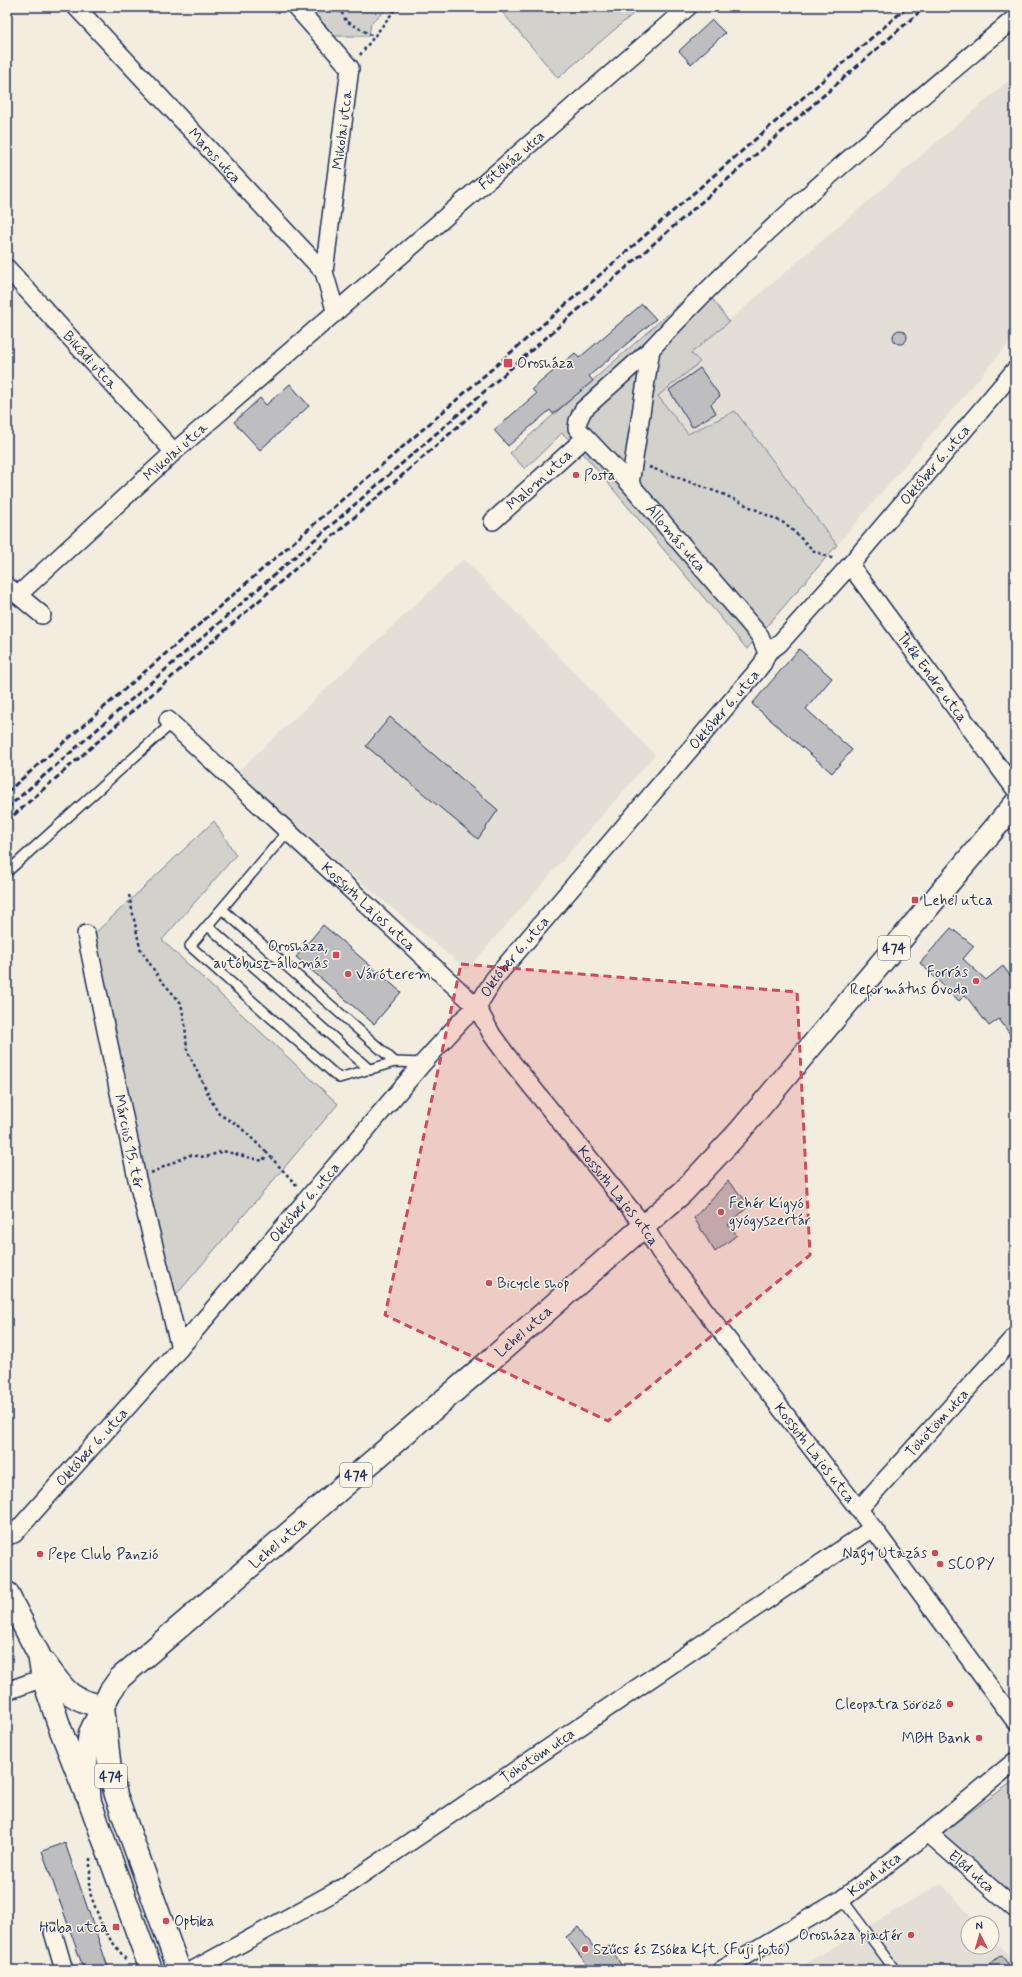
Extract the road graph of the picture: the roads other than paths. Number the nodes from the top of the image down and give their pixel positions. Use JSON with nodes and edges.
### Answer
{"nodes":[{"id":1,"x":76,"y":7,"type":"edge"},
{"id":2,"x":296,"y":7,"type":"edge"},
{"id":3,"x":688,"y":7,"type":"edge"},
{"id":4,"x":1015,"y":18,"type":"edge"},
{"id":5,"x":7,"y":268,"type":"edge"},
{"id":6,"x":324,"y":272,"type":"junction"},
{"id":7,"x":336,"y":313,"type":"junction"},
{"id":8,"x":651,"y":349,"type":"junction"},
{"id":9,"x":1015,"y":370,"type":"edge"},
{"id":10,"x":581,"y":433,"type":"junction"},
{"id":11,"x":174,"y":452,"type":"junction"},
{"id":12,"x":630,"y":484,"type":"junction"},
{"id":13,"x":493,"y":522,"type":"dead end"},
{"id":14,"x":850,"y":565,"type":"junction"},
{"id":15,"x":12,"y":590,"type":"edge"},
{"id":16,"x":42,"y":615,"type":"dead end"},
{"id":17,"x":767,"y":653,"type":"junction"},
{"id":18,"x":170,"y":722,"type":"joint"},
{"id":19,"x":1015,"y":789,"type":"edge"},
{"id":20,"x":1015,"y":804,"type":"edge"},
{"id":21,"x":288,"y":831,"type":"junction"},
{"id":22,"x":7,"y":872,"type":"edge"},
{"id":23,"x":222,"y":909,"type":"junction"},
{"id":24,"x":208,"y":926,"type":"junction"},
{"id":25,"x":86,"y":934,"type":"dead end"},
{"id":26,"x":477,"y":1007,"type":"junction"},
{"id":27,"x":395,"y":1062,"type":"junction"},
{"id":28,"x":423,"y":1063,"type":"junction"},
{"id":29,"x":370,"y":1070,"type":"junction"},
{"id":30,"x":644,"y":1226,"type":"junction"},
{"id":31,"x":1015,"y":1336,"type":"edge"},
{"id":32,"x":180,"y":1348,"type":"junction"},
{"id":33,"x":859,"y":1509,"type":"junction"},
{"id":34,"x":873,"y":1528,"type":"junction"},
{"id":35,"x":7,"y":1536,"type":"edge"},
{"id":36,"x":7,"y":1593,"type":"edge"},
{"id":37,"x":38,"y":1655,"type":"junction"},
{"id":38,"x":43,"y":1678,"type":"junction"},
{"id":39,"x":7,"y":1691,"type":"edge"},
{"id":40,"x":103,"y":1706,"type":"junction"},
{"id":41,"x":1015,"y":1721,"type":"edge"},
{"id":42,"x":1015,"y":1761,"type":"edge"},
{"id":43,"x":90,"y":1802,"type":"junction"},
{"id":44,"x":928,"y":1833,"type":"junction"},
{"id":45,"x":842,"y":1898,"type":"junction"},
{"id":46,"x":1015,"y":1909,"type":"edge"},
{"id":47,"x":52,"y":1932,"type":"dead end"},
{"id":48,"x":725,"y":1969,"type":"edge"},
{"id":49,"x":64,"y":1970,"type":"edge"},
{"id":50,"x":151,"y":1970,"type":"edge"},
{"id":51,"x":179,"y":1970,"type":"edge"},
{"id":52,"x":193,"y":1970,"type":"edge"},
{"id":53,"x":895,"y":1970,"type":"edge"}],
"edges":[{"from":1,"to":6,"type":"street","name":"Maros utca"},
{"from":2,"to":6,"type":"street","name":"Mikolai utca"},
{"from":3,"to":7,"type":"street","name":"Fűtőház utca"},
{"from":4,"to":8,"type":"street"},
{"from":5,"to":11,"type":"street","name":"Bikádi utca"},
{"from":6,"to":7,"type":"street","name":"Maros utca"},
{"from":7,"to":11,"type":"street","name":"Mikolai utca"},
{"from":8,"to":10,"type":"street"},
{"from":8,"to":12,"type":"street"},
{"from":9,"to":14,"type":"street","name":"Október 6. utca"},
{"from":10,"to":12,"type":"street","name":"Állomás utca"},
{"from":10,"to":13,"type":"street","name":"Malom utca"},
{"from":11,"to":15,"type":"street","name":"Mikolai utca"},
{"from":12,"to":17,"type":"street","name":"Állomás utca"},
{"from":14,"to":17,"type":"street","name":"Október 6. utca"},
{"from":14,"to":19,"type":"street","name":"Thék Endre utca"},
{"from":15,"to":16,"type":"street"},
{"from":17,"to":26,"type":"street","name":"Október 6. utca"},
{"from":18,"to":21,"type":"street","name":"Kossuth Lajos utca"},
{"from":18,"to":22,"type":"lane"},
{"from":20,"to":30,"type":"main road","name":"Lehel utca","number":"474"},
{"from":21,"to":23,"type":"lane"},
{"from":21,"to":26,"type":"street","name":"Kossuth Lajos utca"},
{"from":23,"to":24,"type":"lane"},
{"from":23,"to":27,"type":"lane"},
{"from":24,"to":29,"type":"lane"},
{"from":24,"to":29,"type":"lane"},
{"from":25,"to":32,"type":"street","name":"Március 15. tér"},
{"from":26,"to":28,"type":"street","name":"Október 6. utca"},
{"from":26,"to":30,"type":"street","name":"Kossuth Lajos utca"},
{"from":27,"to":28,"type":"lane"},
{"from":27,"to":29,"type":"lane"},
{"from":28,"to":32,"type":"street","name":"Október 6. utca"},
{"from":30,"to":33,"type":"street","name":"Kossuth Lajos utca"},
{"from":30,"to":40,"type":"main road","name":"Lehel utca","number":"474"},
{"from":31,"to":33,"type":"street","name":"Töhötöm utca"},
{"from":32,"to":35,"type":"street","name":"Október 6. utca"},
{"from":33,"to":34,"type":"street","name":"Kossuth Lajos utca"},
{"from":34,"to":41,"type":"street","name":"Kossuth Lajos utca"},
{"from":34,"to":52,"type":"street","name":"Töhötöm utca"},
{"from":36,"to":37,"type":"main road"},
{"from":37,"to":38,"type":"main road"},
{"from":37,"to":40,"type":"main road"},
{"from":38,"to":39,"type":"street"},
{"from":38,"to":43,"type":"main road"},
{"from":40,"to":43,"type":"main road","number":"474"},
{"from":40,"to":51,"type":"main road","number":"474"},
{"from":42,"to":44,"type":"street","name":"Könd utca"},
{"from":43,"to":50,"type":"main road","number":"474"},
{"from":44,"to":45,"type":"street","name":"Könd utca"},
{"from":44,"to":46,"type":"street","name":"Előd utca"},
{"from":45,"to":48,"type":"street","name":"Könd utca"},
{"from":45,"to":53,"type":"lane"},
{"from":47,"to":49,"type":"street"}]}
